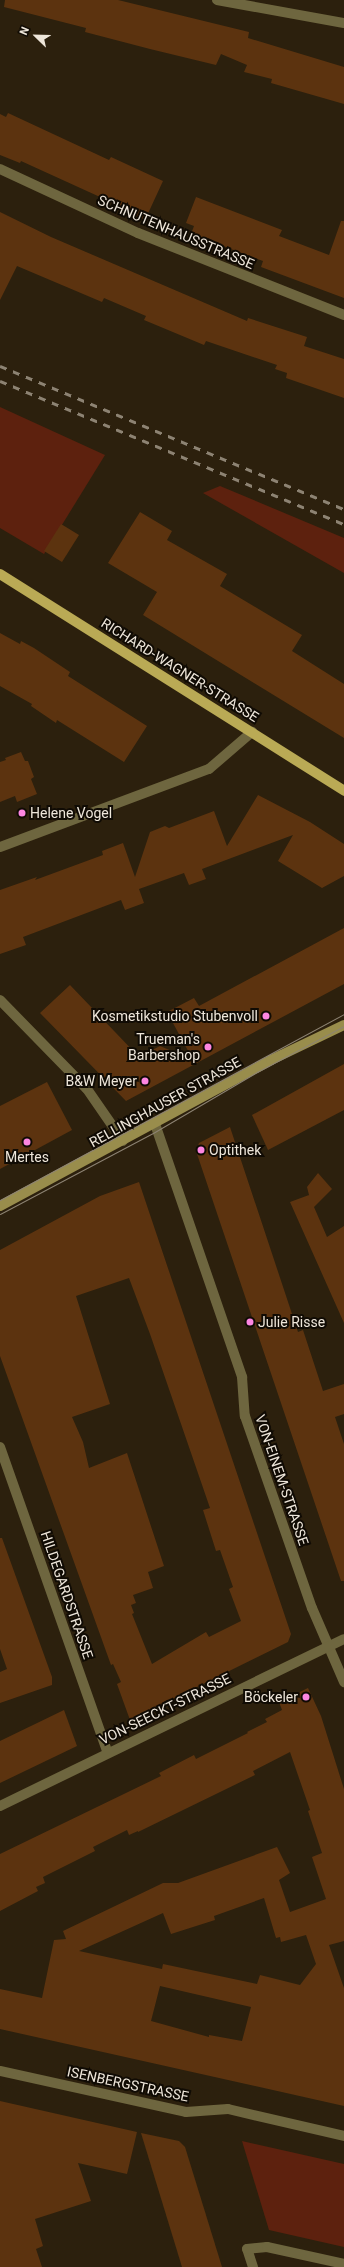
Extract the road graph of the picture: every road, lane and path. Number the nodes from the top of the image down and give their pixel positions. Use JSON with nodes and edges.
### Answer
{"nodes":[{"id":1,"x":217,"y":0,"type":"edge"},
{"id":2,"x":344,"y":23,"type":"edge"},
{"id":3,"x":0,"y":169,"type":"edge"},
{"id":4,"x":344,"y":315,"type":"edge"},
{"id":5,"x":0,"y":574,"type":"edge"},
{"id":6,"x":252,"y":732,"type":"junction"},
{"id":7,"x":344,"y":791,"type":"edge"},
{"id":8,"x":0,"y":847,"type":"edge"},
{"id":9,"x":0,"y":1000,"type":"edge"},
{"id":10,"x":344,"y":1025,"type":"edge"},
{"id":11,"x":155,"y":1124,"type":"junction"},
{"id":12,"x":123,"y":1141,"type":"junction"},
{"id":13,"x":0,"y":1206,"type":"edge"},
{"id":14,"x":0,"y":1447,"type":"edge"},
{"id":15,"x":344,"y":1639,"type":"edge"},
{"id":16,"x":328,"y":1646,"type":"junction"},
{"id":17,"x":344,"y":1682,"type":"edge"},
{"id":18,"x":108,"y":1753,"type":"junction"},
{"id":19,"x":0,"y":1806,"type":"edge"},
{"id":20,"x":0,"y":2071,"type":"edge"},
{"id":21,"x":344,"y":2136,"type":"edge"},
{"id":22,"x":344,"y":2264,"type":"edge"},
{"id":23,"x":253,"y":2267,"type":"edge"}],
"edges":[{"from":1,"to":2,"type":"street"},
{"from":3,"to":4,"type":"street","name":"SCHNUTENHAUSSTRASSE"},
{"from":5,"to":6,"type":"main road","name":"RICHARD-WAGNER-STRASSE"},
{"from":6,"to":7,"type":"main road","name":"RICHARD-WAGNER-STRASSE"},
{"from":6,"to":8,"type":"street"},
{"from":9,"to":12,"type":"street"},
{"from":10,"to":11,"type":"street","name":"RELLINGHAUSER STRASSE"},
{"from":11,"to":12,"type":"street","name":"RELLINGHAUSER STRASSE"},
{"from":11,"to":16,"type":"street","name":"VON-EINEM-STRASSE"},
{"from":12,"to":13,"type":"street","name":"RELLINGHAUSER STRASSE"},
{"from":14,"to":18,"type":"street","name":"HILDEGARDSTRASSE"},
{"from":15,"to":16,"type":"street","name":"VON-SEECKT-STRASSE"},
{"from":16,"to":17,"type":"street","name":"VON-EINEM-STRASSE"},
{"from":16,"to":18,"type":"street","name":"VON-SEECKT-STRASSE"},
{"from":18,"to":19,"type":"street","name":"VON-SEECKT-STRASSE"},
{"from":20,"to":21,"type":"street","name":"ISENBERGSTRASSE"},
{"from":22,"to":23,"type":"street"}]}
